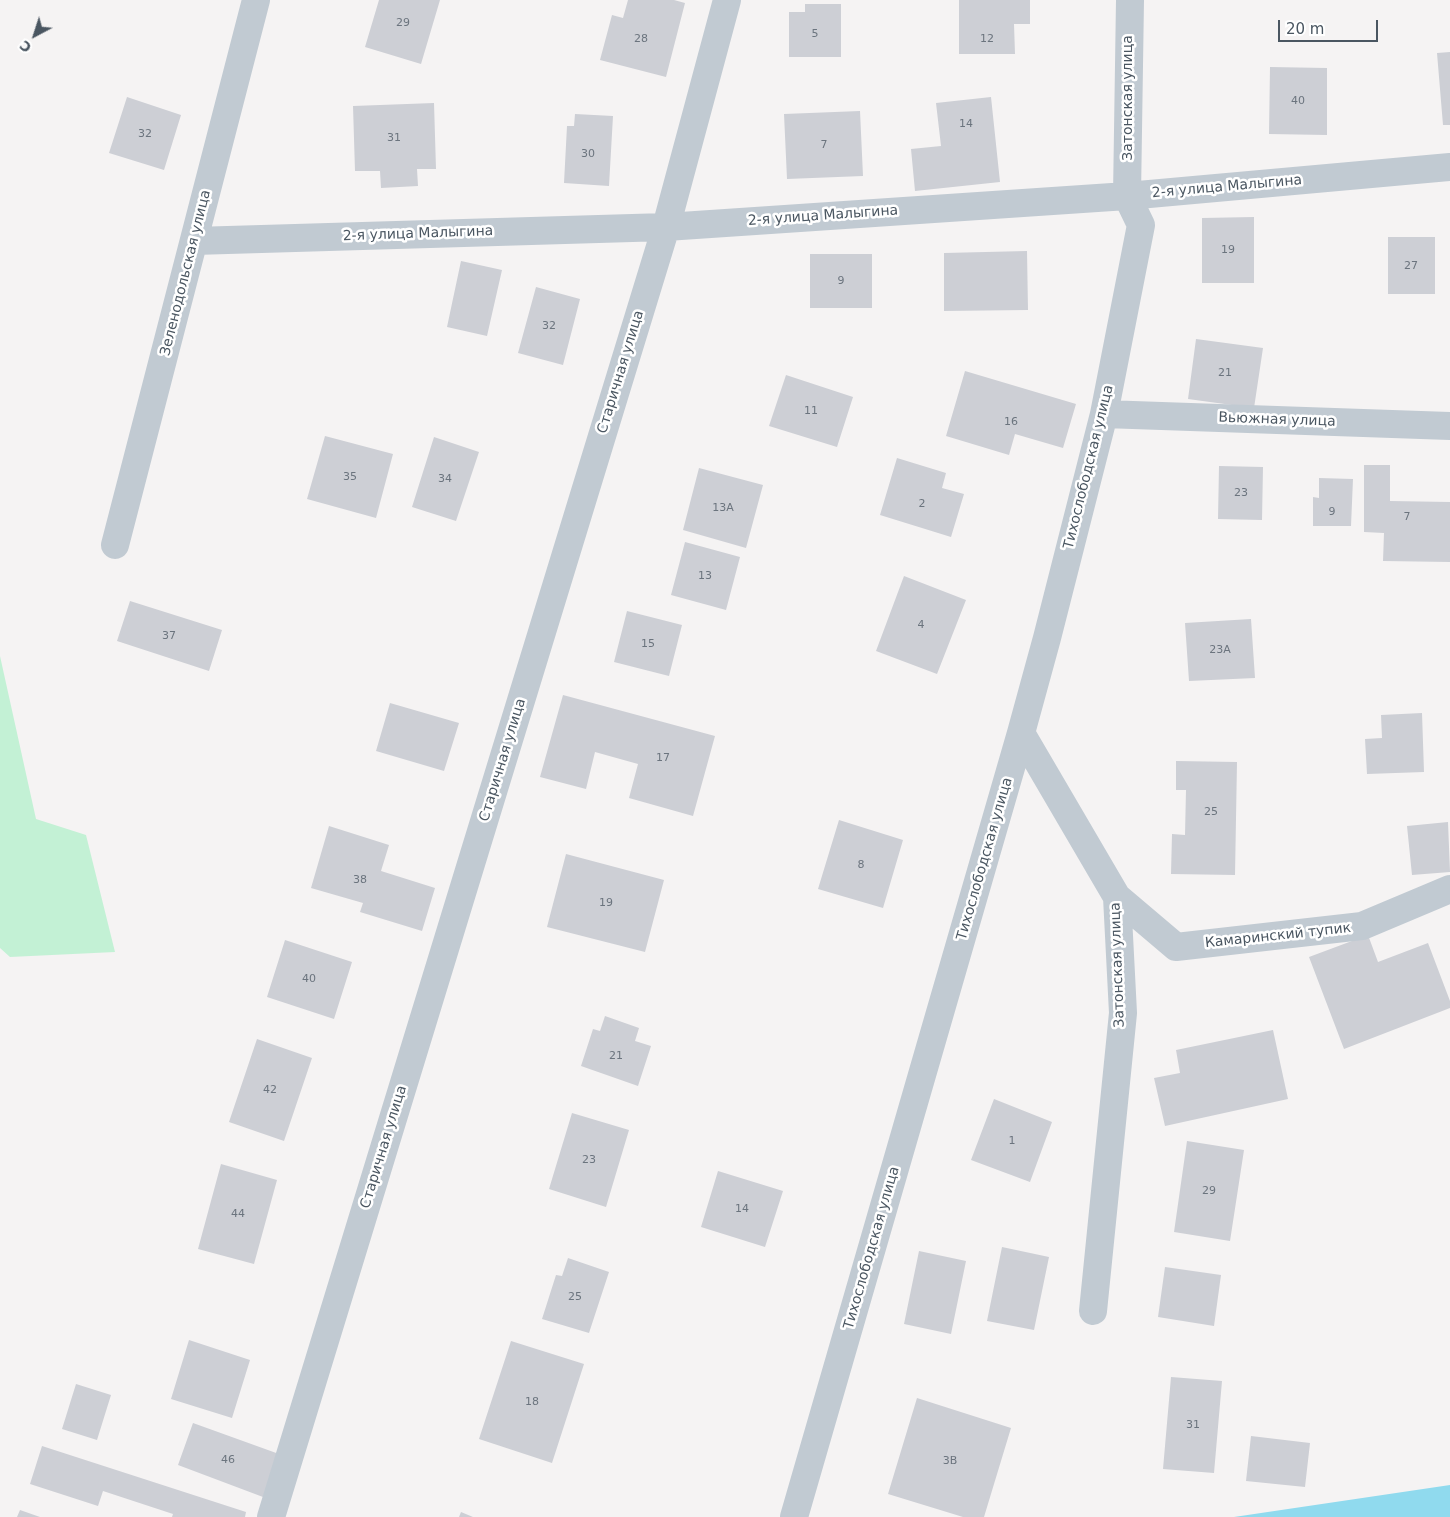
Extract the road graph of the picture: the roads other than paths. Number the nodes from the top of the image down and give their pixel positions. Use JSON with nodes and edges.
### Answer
{"nodes":[{"id":1,"x":256,"y":0,"type":"edge"},
{"id":2,"x":727,"y":0,"type":"edge"},
{"id":3,"x":1130,"y":0,"type":"edge"},
{"id":4,"x":1450,"y":167,"type":"edge"},
{"id":5,"x":1127,"y":196,"type":"junction"},
{"id":6,"x":666,"y":227,"type":"junction"},
{"id":7,"x":194,"y":241,"type":"junction"},
{"id":8,"x":1104,"y":414,"type":"junction"},
{"id":9,"x":1450,"y":426,"type":"edge"},
{"id":10,"x":115,"y":545,"type":"dead end"},
{"id":11,"x":1021,"y":733,"type":"junction"},
{"id":12,"x":1450,"y":889,"type":"edge"},
{"id":13,"x":1117,"y":897,"type":"junction"},
{"id":14,"x":1092,"y":1311,"type":"dead end"},
{"id":15,"x":271,"y":1517,"type":"edge"},
{"id":16,"x":794,"y":1517,"type":"edge"}],
"edges":[{"from":1,"to":7,"type":"street","name":"Зеленодольская улица"},
{"from":2,"to":6,"type":"street","name":"Старичная улица"},
{"from":3,"to":5,"type":"street","name":"Затонская улица"},
{"from":4,"to":5,"type":"street","name":"2-я улица Малыгина"},
{"from":5,"to":6,"type":"street","name":"2-я улица Малыгина"},
{"from":5,"to":8,"type":"street","name":"Тихослободская улица"},
{"from":6,"to":7,"type":"street","name":"2-я улица Малыгина"},
{"from":6,"to":15,"type":"street","name":"Старичная улица"},
{"from":7,"to":10,"type":"street","name":"Зеленодольская улица"},
{"from":8,"to":9,"type":"street","name":"Вьюжная улица"},
{"from":8,"to":11,"type":"street","name":"Тихослободская улица"},
{"from":11,"to":13,"type":"street","name":"Затонская улица"},
{"from":11,"to":16,"type":"street","name":"Тихослободская улица"},
{"from":12,"to":13,"type":"street","name":"Камаринский тупик"},
{"from":13,"to":14,"type":"street","name":"Затонская улица"}]}
